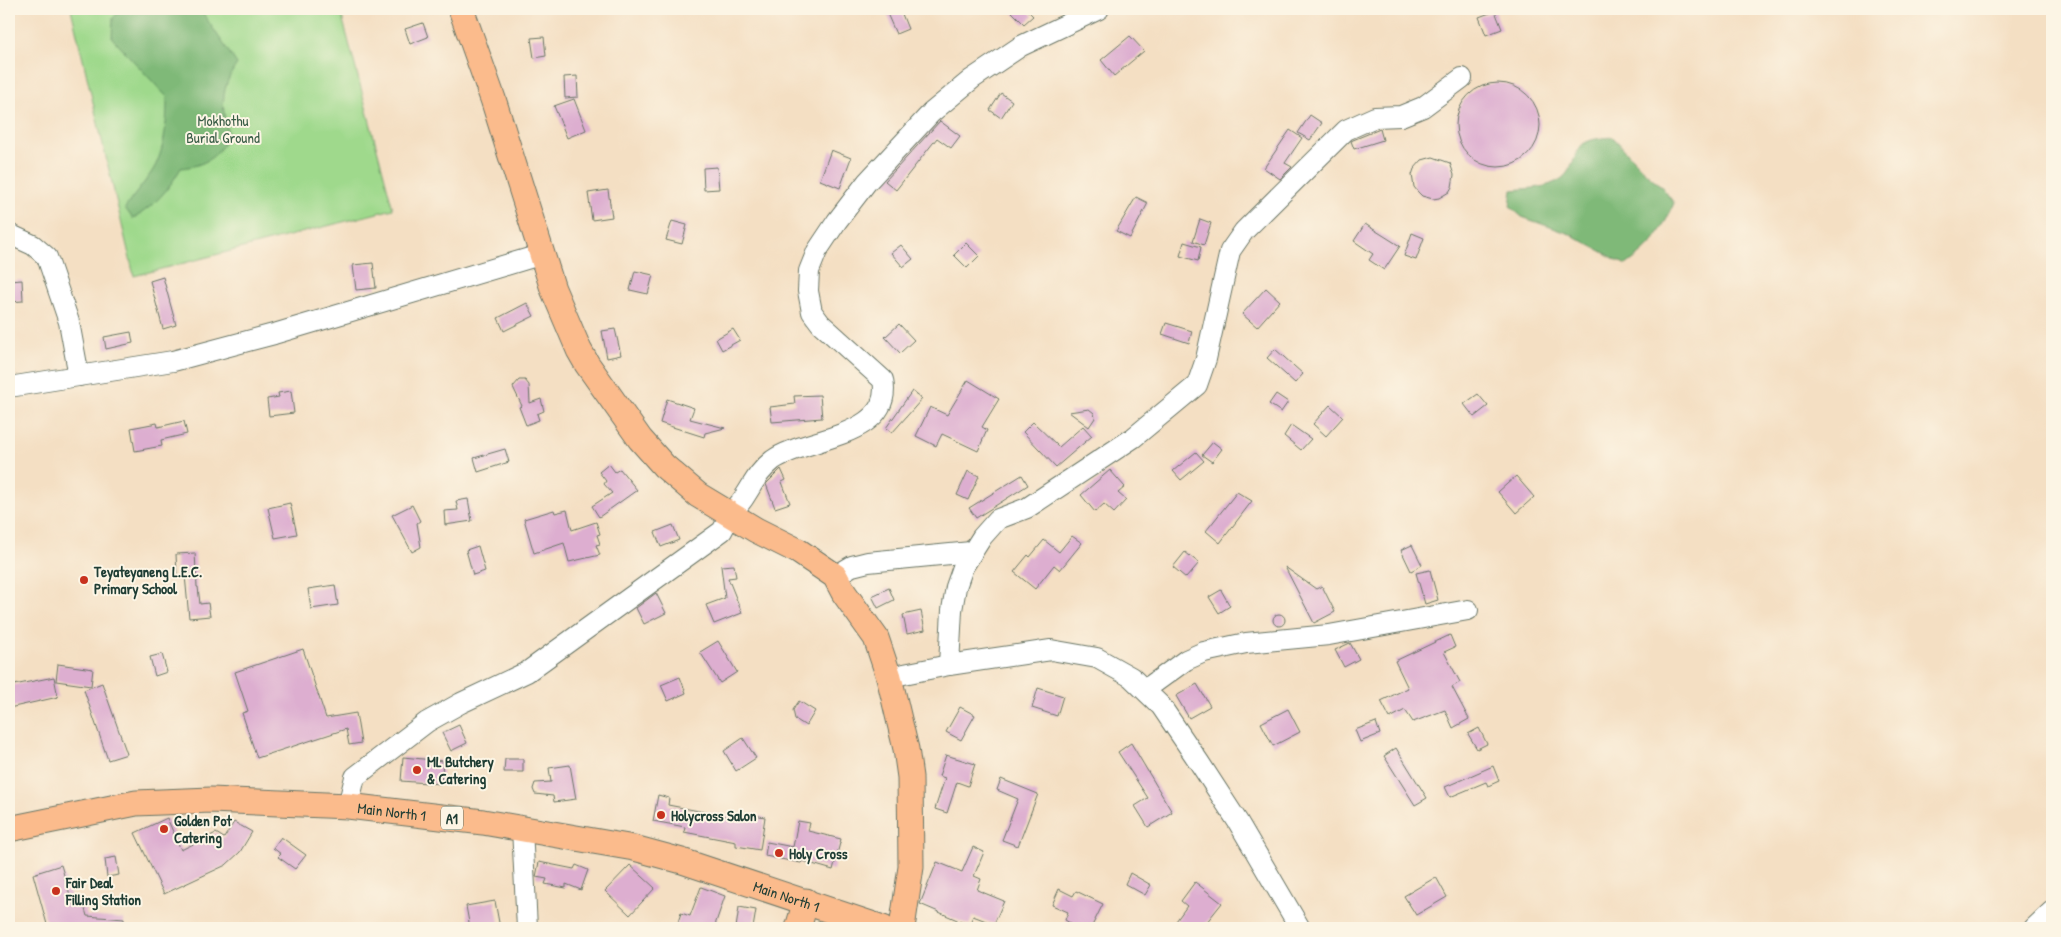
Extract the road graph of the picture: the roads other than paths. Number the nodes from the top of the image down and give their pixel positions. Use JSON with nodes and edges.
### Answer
{"nodes":[{"id":1,"x":461,"y":9,"type":"edge"},
{"id":2,"x":1099,"y":9,"type":"edge"},
{"id":3,"x":1462,"y":78,"type":"dead end"},
{"id":4,"x":9,"y":234,"type":"edge"},
{"id":5,"x":543,"y":254,"type":"junction"},
{"id":6,"x":79,"y":376,"type":"junction"},
{"id":7,"x":9,"y":388,"type":"edge"},
{"id":8,"x":730,"y":515,"type":"junction"},
{"id":9,"x":971,"y":552,"type":"junction"},
{"id":10,"x":835,"y":576,"type":"junction"},
{"id":11,"x":1468,"y":610,"type":"dead end"},
{"id":12,"x":949,"y":665,"type":"junction"},
{"id":13,"x":890,"y":677,"type":"junction"},
{"id":14,"x":1146,"y":689,"type":"junction"},
{"id":15,"x":348,"y":806,"type":"junction"},
{"id":16,"x":522,"y":828,"type":"junction"},
{"id":17,"x":9,"y":829,"type":"edge"},
{"id":18,"x":806,"y":901,"type":"junction"},
{"id":19,"x":2052,"y":911,"type":"edge"},
{"id":20,"x":527,"y":928,"type":"edge"},
{"id":21,"x":798,"y":928,"type":"edge"},
{"id":22,"x":883,"y":928,"type":"edge"},
{"id":23,"x":902,"y":928,"type":"edge"},
{"id":24,"x":1300,"y":928,"type":"edge"},
{"id":25,"x":2034,"y":928,"type":"edge"}],
"edges":[{"from":1,"to":5,"type":"main road"},
{"from":2,"to":8,"type":"street"},
{"from":3,"to":9,"type":"street"},
{"from":4,"to":6,"type":"street"},
{"from":5,"to":6,"type":"street"},
{"from":5,"to":8,"type":"main road"},
{"from":6,"to":7,"type":"street"},
{"from":8,"to":10,"type":"main road"},
{"from":8,"to":15,"type":"street"},
{"from":9,"to":10,"type":"street"},
{"from":9,"to":12,"type":"street"},
{"from":10,"to":13,"type":"main road"},
{"from":11,"to":14,"type":"street"},
{"from":12,"to":13,"type":"street"},
{"from":12,"to":14,"type":"street"},
{"from":13,"to":23,"type":"main road"},
{"from":14,"to":24,"type":"street"},
{"from":15,"to":16,"type":"main road","name":"Main North 1","number":"A1"},
{"from":15,"to":17,"type":"main road","name":"Main North 1","number":"A1"},
{"from":16,"to":18,"type":"main road","name":"Main North 1","number":"A1"},
{"from":16,"to":20,"type":"street"},
{"from":18,"to":21,"type":"main road"},
{"from":18,"to":22,"type":"main road","name":"Main North 1","number":"A1"},
{"from":19,"to":25,"type":"street"}]}
